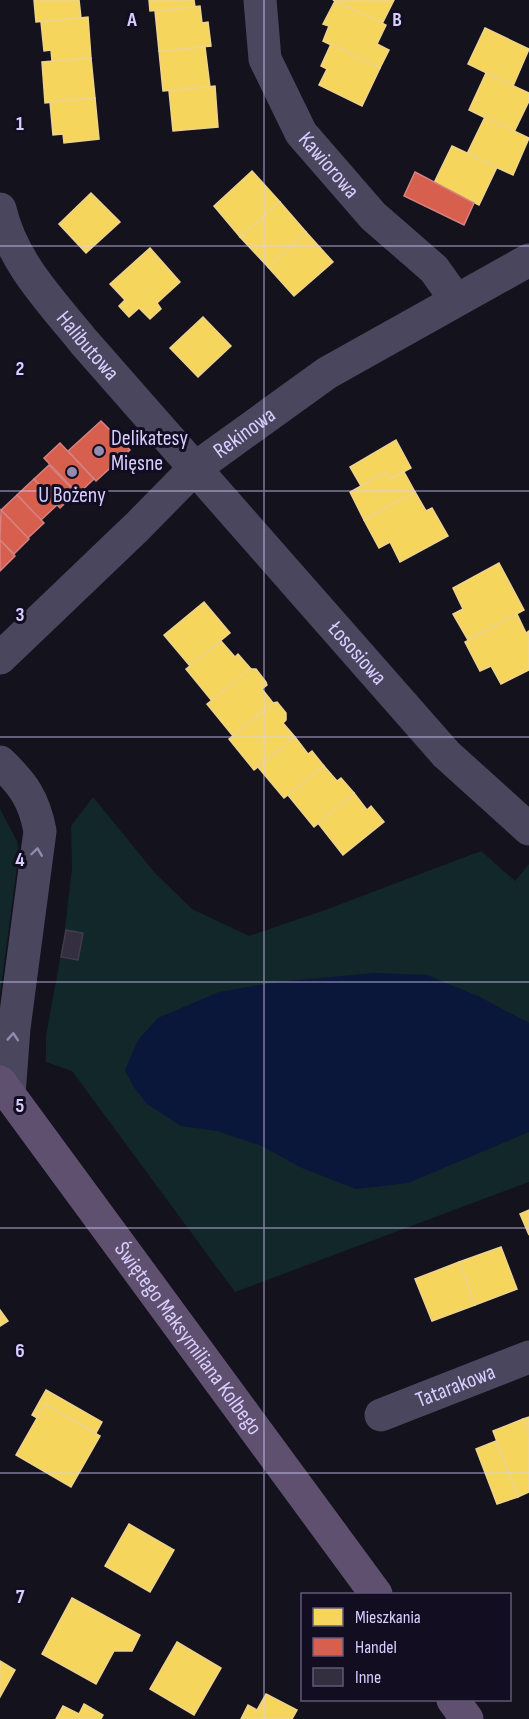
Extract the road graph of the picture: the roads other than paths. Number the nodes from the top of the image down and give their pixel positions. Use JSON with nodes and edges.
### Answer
{"nodes":[{"id":1,"x":260,"y":0,"type":"edge"},
{"id":2,"x":0,"y":209,"type":"edge"},
{"id":3,"x":529,"y":260,"type":"edge"},
{"id":4,"x":456,"y":300,"type":"junction"},
{"id":5,"x":194,"y":469,"type":"junction"},
{"id":6,"x":0,"y":658,"type":"edge"},
{"id":7,"x":0,"y":762,"type":"edge"},
{"id":8,"x":529,"y":829,"type":"edge"},
{"id":9,"x":5,"y":1089,"type":"edge"},
{"id":10,"x":529,"y":1357,"type":"edge"},
{"id":11,"x":381,"y":1415,"type":"dead end"},
{"id":12,"x":375,"y":1593,"type":"edge"},
{"id":13,"x":454,"y":1701,"type":"edge"},
{"id":14,"x":467,"y":1719,"type":"edge"}],
"edges":[{"from":1,"to":4,"type":"street","name":"Kawiorowa"},
{"from":2,"to":5,"type":"street","name":"Halibutowa"},
{"from":3,"to":4,"type":"street","name":"Rekinowa"},
{"from":4,"to":5,"type":"street","name":"Rekinowa"},
{"from":5,"to":6,"type":"street","name":"Rekinowa"},
{"from":5,"to":8,"type":"street","name":"Łososiowa"},
{"from":9,"to":7,"type":"street","one_way":true},
{"from":9,"to":12,"type":"main road","name":"Świętego Maksymiliana Kolbego"},
{"from":10,"to":11,"type":"street","name":"Tatarakowa"},
{"from":13,"to":14,"type":"main road"}]}
